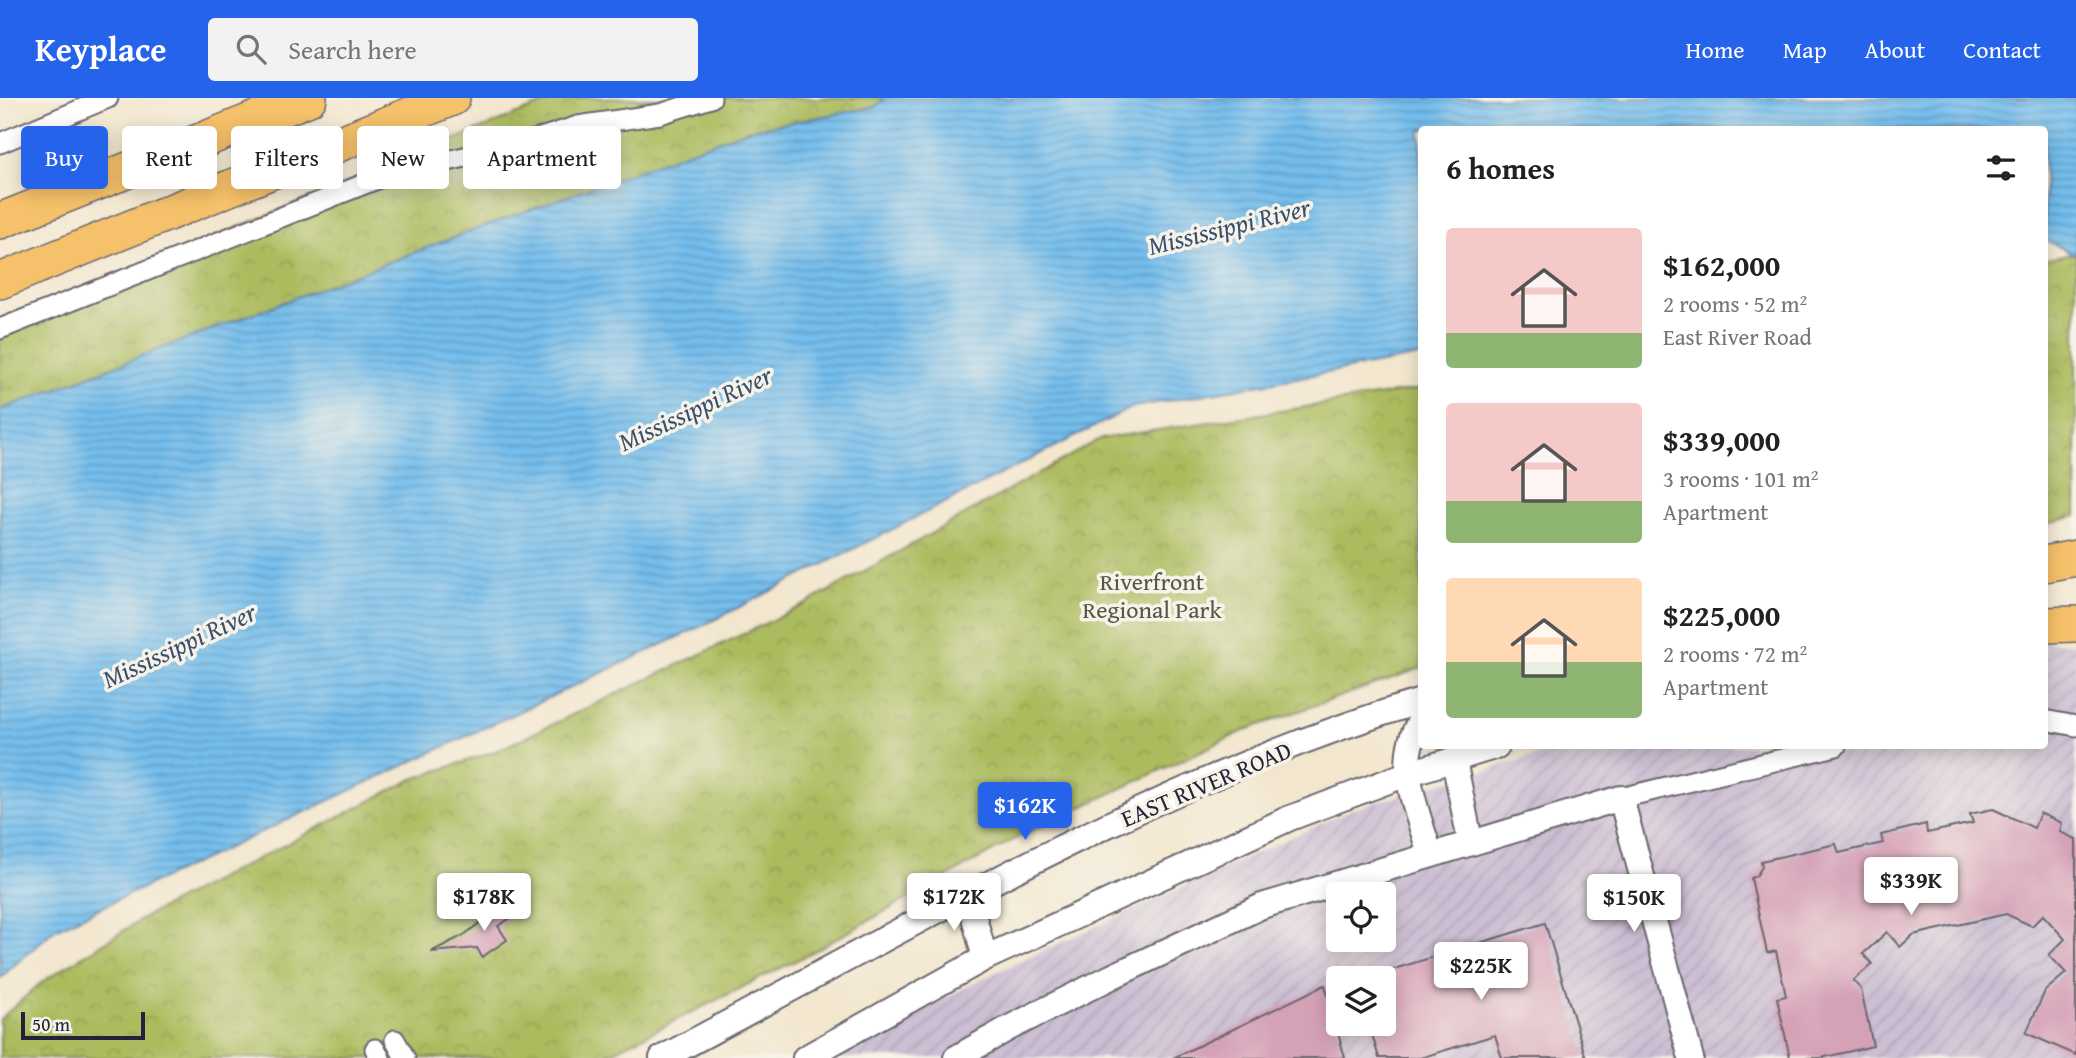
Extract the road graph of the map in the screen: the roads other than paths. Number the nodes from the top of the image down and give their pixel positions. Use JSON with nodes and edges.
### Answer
{"nodes":[{"id":1,"x":309,"y":98,"type":"edge"},
{"id":2,"x":452,"y":98,"type":"edge"},
{"id":3,"x":711,"y":98,"type":"edge"},
{"id":4,"x":98,"y":100,"type":"edge"},
{"id":5,"x":0,"y":143,"type":"edge"},
{"id":6,"x":0,"y":221,"type":"edge"},
{"id":7,"x":0,"y":281,"type":"edge"},
{"id":8,"x":0,"y":329,"type":"edge"},
{"id":9,"x":2076,"y":556,"type":"edge"},
{"id":10,"x":2048,"y":562,"type":"edge"},
{"id":11,"x":1418,"y":702,"type":"edge"},
{"id":12,"x":2048,"y":721,"type":"edge"},
{"id":13,"x":2076,"y":726,"type":"edge"},
{"id":14,"x":1418,"y":727,"type":"edge"},
{"id":15,"x":1487,"y":749,"type":"edge"},
{"id":16,"x":1823,"y":749,"type":"edge"},
{"id":17,"x":1454,"y":760,"type":"junction"},
{"id":18,"x":1407,"y":774,"type":"junction"},
{"id":19,"x":1621,"y":797,"type":"junction"},
{"id":20,"x":1470,"y":841,"type":"junction"},
{"id":21,"x":1430,"y":855,"type":"junction"},
{"id":22,"x":968,"y":895,"type":"junction"},
{"id":23,"x":985,"y":958,"type":"junction"},
{"id":24,"x":395,"y":1040,"type":"dead end"},
{"id":25,"x":405,"y":1058,"type":"edge"},
{"id":26,"x":662,"y":1058,"type":"edge"},
{"id":27,"x":804,"y":1058,"type":"edge"},
{"id":28,"x":956,"y":1058,"type":"edge"},
{"id":29,"x":1691,"y":1058,"type":"edge"}],
"edges":[{"from":1,"to":6,"type":"highway"},
{"from":2,"to":7,"type":"highway"},
{"from":3,"to":8,"type":"street"},
{"from":4,"to":5,"type":"street"},
{"from":9,"to":10,"type":"highway"},
{"from":11,"to":22,"type":"street","name":"EAST RIVER ROAD"},
{"from":12,"to":13,"type":"street"},
{"from":14,"to":18,"type":"street"},
{"from":15,"to":17,"type":"street"},
{"from":16,"to":19,"type":"street"},
{"from":17,"to":18,"type":"street"},
{"from":17,"to":20,"type":"street"},
{"from":18,"to":21,"type":"street"},
{"from":18,"to":23,"type":"street"},
{"from":19,"to":20,"type":"street"},
{"from":19,"to":29,"type":"street"},
{"from":20,"to":21,"type":"street"},
{"from":21,"to":28,"type":"street"},
{"from":22,"to":23,"type":"street"},
{"from":22,"to":26,"type":"street","name":"EAST RIVER ROAD"},
{"from":23,"to":27,"type":"street"},
{"from":24,"to":25,"type":"street"}]}
